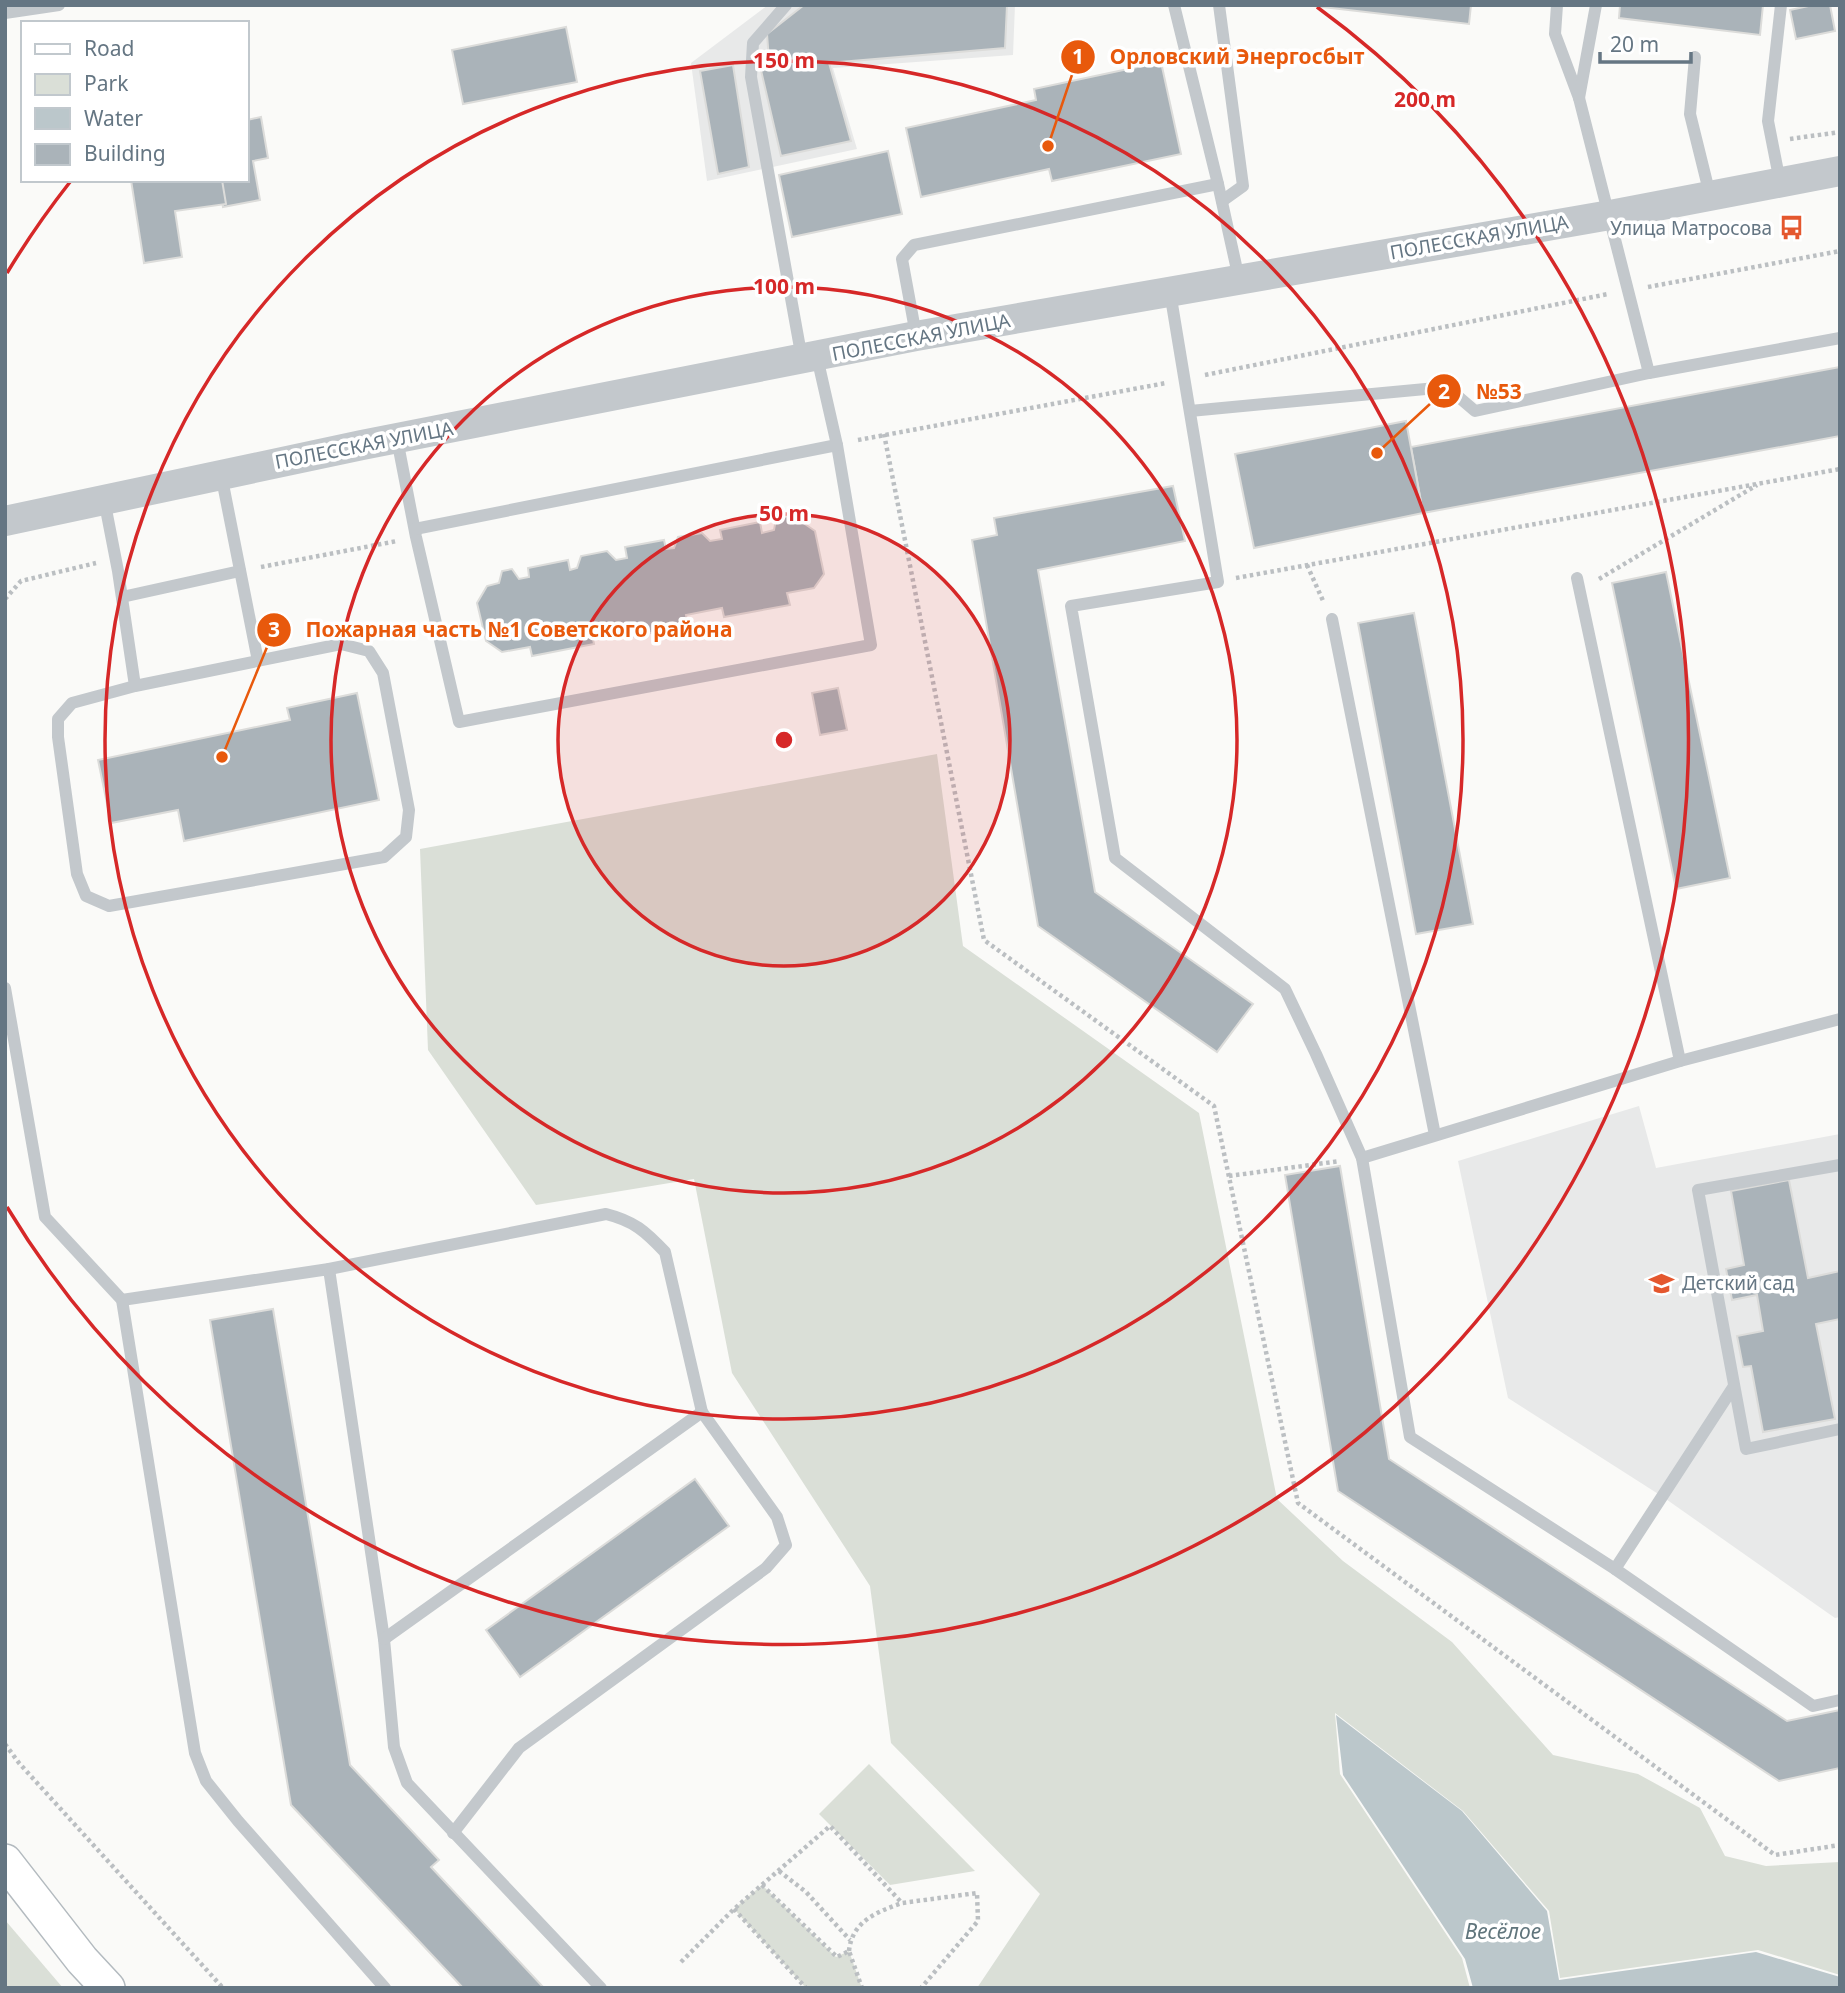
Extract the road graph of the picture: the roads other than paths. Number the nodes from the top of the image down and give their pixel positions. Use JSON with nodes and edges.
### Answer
{"nodes":[{"id":1,"x":59,"y":5,"type":"edge"},
{"id":2,"x":786,"y":5,"type":"edge"},
{"id":3,"x":1174,"y":5,"type":"edge"},
{"id":4,"x":1219,"y":5,"type":"edge"},
{"id":5,"x":1557,"y":5,"type":"edge"},
{"id":6,"x":1596,"y":5,"type":"edge"},
{"id":7,"x":1781,"y":5,"type":"edge"},
{"id":8,"x":5,"y":13,"type":"edge"},
{"id":9,"x":1695,"y":57,"type":"dead end"},
{"id":10,"x":1579,"y":98,"type":"junction"},
{"id":11,"x":1840,"y":171,"type":"edge"},
{"id":12,"x":1780,"y":181,"type":"junction"},
{"id":13,"x":1218,"y":184,"type":"junction"},
{"id":14,"x":1710,"y":195,"type":"junction"},
{"id":15,"x":1222,"y":201,"type":"junction"},
{"id":16,"x":1610,"y":215,"type":"junction"},
{"id":17,"x":1239,"y":279,"type":"junction"},
{"id":18,"x":1170,"y":292,"type":"junction"},
{"id":19,"x":916,"y":336,"type":"junction"},
{"id":20,"x":1840,"y":338,"type":"edge"},
{"id":21,"x":809,"y":358,"type":"junction"},
{"id":22,"x":1649,"y":373,"type":"junction"},
{"id":23,"x":1190,"y":411,"type":"junction"},
{"id":24,"x":397,"y":439,"type":"junction"},
{"id":25,"x":837,"y":445,"type":"junction"},
{"id":26,"x":220,"y":474,"type":"junction"},
{"id":27,"x":104,"y":499,"type":"junction"},
{"id":28,"x":5,"y":520,"type":"edge"},
{"id":29,"x":415,"y":533,"type":"junction"},
{"id":30,"x":240,"y":571,"type":"junction"},
{"id":31,"x":1579,"y":584,"type":"road end"},
{"id":32,"x":122,"y":597,"type":"junction"},
{"id":33,"x":1332,"y":619,"type":"road end"},
{"id":34,"x":258,"y":661,"type":"junction"},
{"id":35,"x":135,"y":686,"type":"junction"},
{"id":36,"x":5,"y":988,"type":"edge"},
{"id":37,"x":1840,"y":1019,"type":"edge"},
{"id":38,"x":1680,"y":1061,"type":"junction"},
{"id":39,"x":1435,"y":1135,"type":"junction"},
{"id":40,"x":1362,"y":1158,"type":"junction"},
{"id":41,"x":1840,"y":1165,"type":"edge"},
{"id":42,"x":329,"y":1269,"type":"junction"},
{"id":43,"x":122,"y":1300,"type":"junction"},
{"id":44,"x":1734,"y":1386,"type":"junction"},
{"id":45,"x":702,"y":1412,"type":"junction"},
{"id":46,"x":1840,"y":1429,"type":"edge"},
{"id":47,"x":1615,"y":1569,"type":"junction"},
{"id":48,"x":384,"y":1639,"type":"junction"},
{"id":49,"x":1840,"y":1700,"type":"edge"},
{"id":50,"x":453,"y":1833,"type":"junction"},
{"id":51,"x":5,"y":1861,"type":"edge"},
{"id":52,"x":108,"y":1988,"type":"edge"},
{"id":53,"x":385,"y":1988,"type":"edge"},
{"id":54,"x":601,"y":1988,"type":"edge"}],
"edges":[{"from":1,"to":8,"type":"lane"},
{"from":2,"to":21,"type":"lane"},
{"from":3,"to":13,"type":"lane"},
{"from":4,"to":15,"type":"lane"},
{"from":5,"to":10,"type":"lane"},
{"from":6,"to":10,"type":"lane"},
{"from":7,"to":12,"type":"lane"},
{"from":9,"to":14,"type":"lane"},
{"from":10,"to":16,"type":"lane"},
{"from":11,"to":12,"type":"street","name":"ПОЛЕССКАЯ УЛИЦА"},
{"from":12,"to":14,"type":"street","name":"ПОЛЕССКАЯ УЛИЦА"},
{"from":13,"to":15,"type":"lane"},
{"from":13,"to":19,"type":"lane"},
{"from":14,"to":16,"type":"street","name":"ПОЛЕССКАЯ УЛИЦА"},
{"from":15,"to":17,"type":"lane"},
{"from":16,"to":17,"type":"street","name":"ПОЛЕССКАЯ УЛИЦА"},
{"from":16,"to":22,"type":"lane"},
{"from":17,"to":18,"type":"street","name":"ПОЛЕССКАЯ УЛИЦА"},
{"from":18,"to":19,"type":"street","name":"ПОЛЕССКАЯ УЛИЦА"},
{"from":18,"to":23,"type":"lane"},
{"from":19,"to":21,"type":"street","name":"ПОЛЕССКАЯ УЛИЦА"},
{"from":20,"to":22,"type":"lane"},
{"from":21,"to":24,"type":"street","name":"ПОЛЕССКАЯ УЛИЦА"},
{"from":21,"to":25,"type":"lane"},
{"from":22,"to":23,"type":"lane"},
{"from":23,"to":40,"type":"lane"},
{"from":24,"to":26,"type":"street","name":"ПОЛЕССКАЯ УЛИЦА"},
{"from":24,"to":29,"type":"lane"},
{"from":25,"to":29,"type":"lane"},
{"from":25,"to":29,"type":"lane"},
{"from":26,"to":27,"type":"street","name":"ПОЛЕССКАЯ УЛИЦА"},
{"from":26,"to":30,"type":"lane"},
{"from":27,"to":28,"type":"street","name":"ПОЛЕССКАЯ УЛИЦА"},
{"from":27,"to":32,"type":"lane"},
{"from":30,"to":32,"type":"lane"},
{"from":30,"to":34,"type":"lane"},
{"from":31,"to":38,"type":"lane"},
{"from":32,"to":35,"type":"lane"},
{"from":33,"to":39,"type":"lane"},
{"from":34,"to":35,"type":"lane"},
{"from":34,"to":35,"type":"lane"},
{"from":36,"to":43,"type":"lane"},
{"from":37,"to":38,"type":"lane"},
{"from":38,"to":39,"type":"lane"},
{"from":39,"to":40,"type":"lane"},
{"from":40,"to":47,"type":"lane"},
{"from":41,"to":44,"type":"lane"},
{"from":42,"to":43,"type":"lane"},
{"from":42,"to":45,"type":"lane"},
{"from":42,"to":48,"type":"lane"},
{"from":43,"to":53,"type":"lane"},
{"from":44,"to":46,"type":"lane"},
{"from":44,"to":47,"type":"lane"},
{"from":45,"to":48,"type":"lane"},
{"from":45,"to":50,"type":"lane"},
{"from":47,"to":49,"type":"lane"},
{"from":48,"to":50,"type":"lane"},
{"from":50,"to":54,"type":"lane"},
{"from":51,"to":52,"type":"main road"}]}
